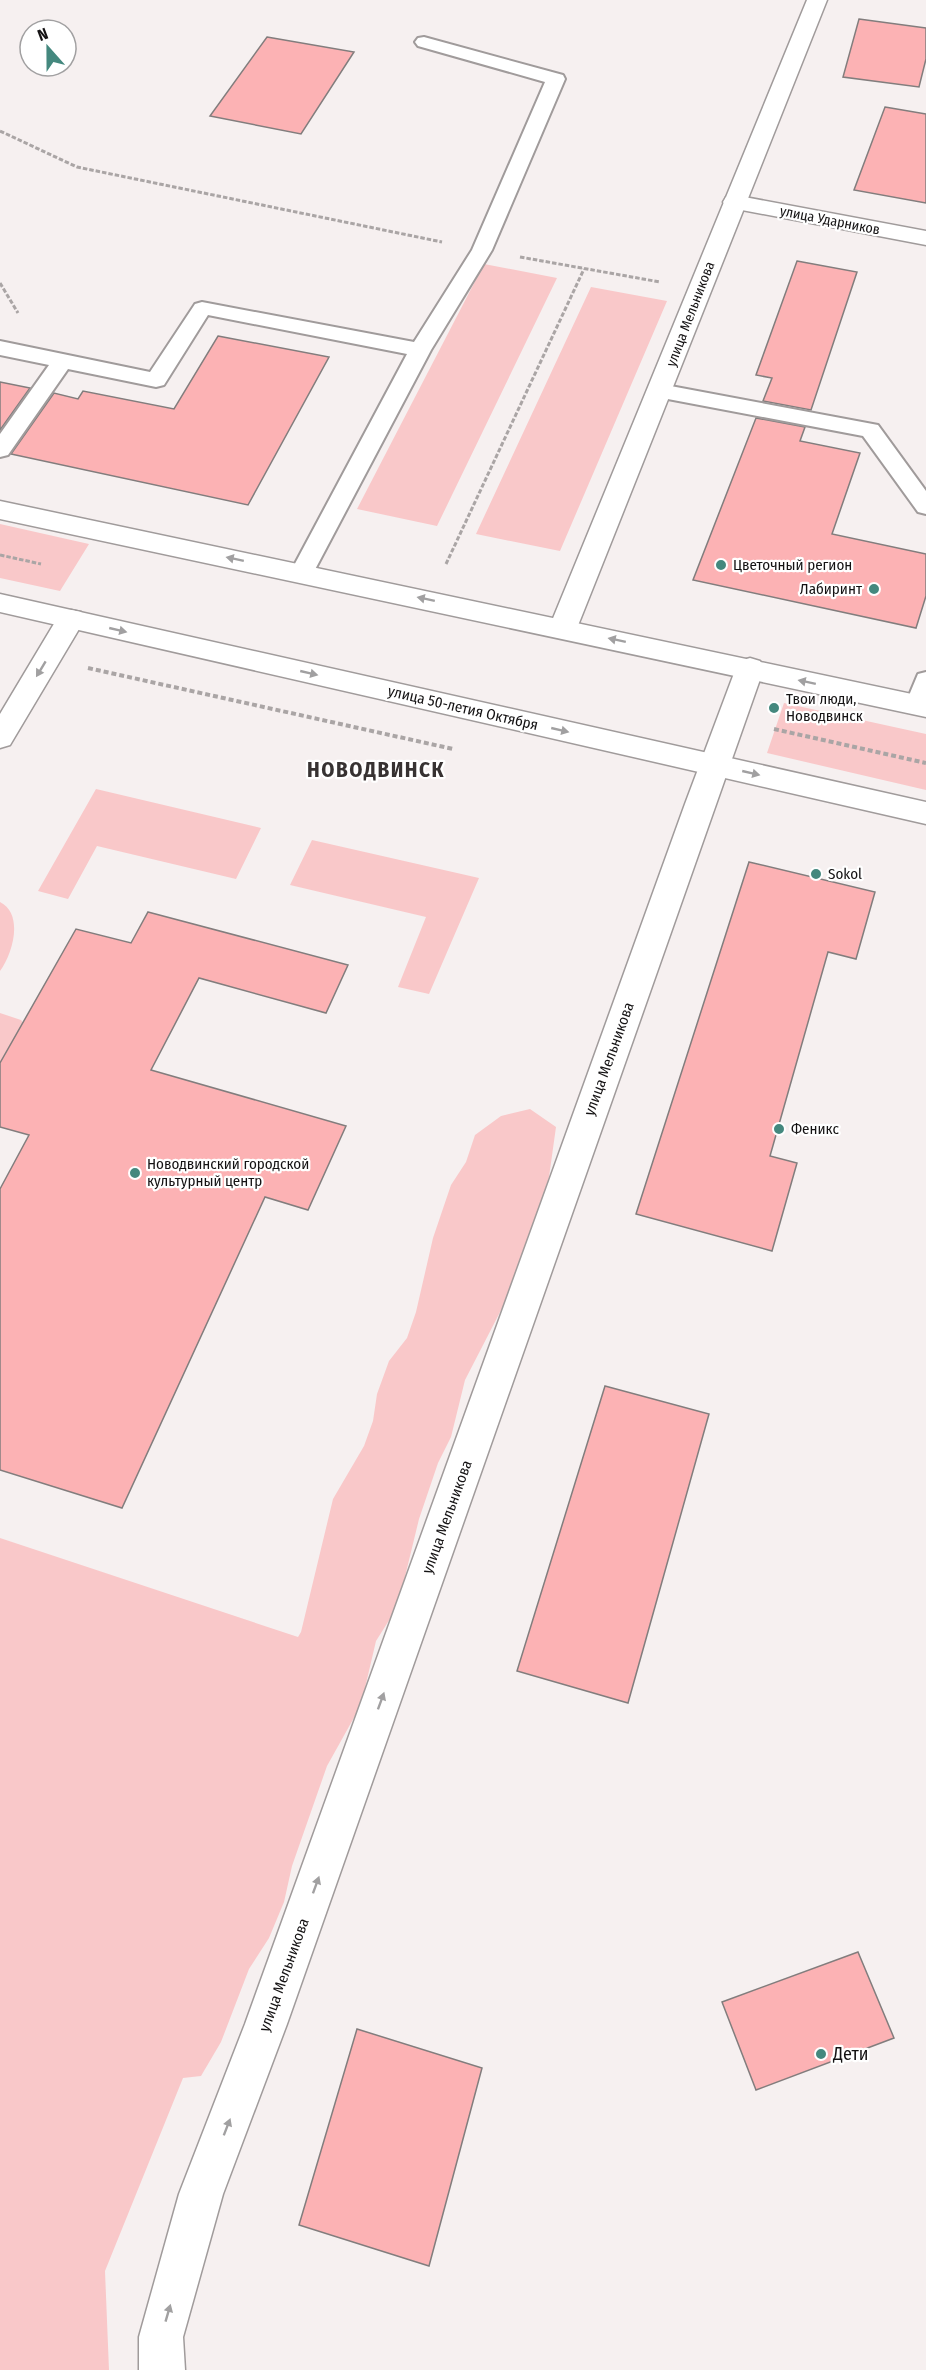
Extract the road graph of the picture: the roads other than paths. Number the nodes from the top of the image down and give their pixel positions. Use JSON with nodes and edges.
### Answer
{"nodes":[{"id":1,"x":817,"y":0,"type":"edge"},
{"id":2,"x":424,"y":42,"type":"dead end"},
{"id":3,"x":734,"y":202,"type":"junction"},
{"id":4,"x":926,"y":238,"type":"edge"},
{"id":5,"x":0,"y":348,"type":"edge"},
{"id":6,"x":420,"y":351,"type":"junction"},
{"id":7,"x":63,"y":360,"type":"junction"},
{"id":8,"x":660,"y":391,"type":"junction"},
{"id":9,"x":0,"y":450,"type":"edge"},
{"id":10,"x":926,"y":507,"type":"edge"},
{"id":11,"x":0,"y":510,"type":"edge"},
{"id":12,"x":302,"y":573,"type":"junction"},
{"id":13,"x":0,"y":603,"type":"edge"},
{"id":14,"x":71,"y":619,"type":"junction"},
{"id":15,"x":563,"y":628,"type":"junction"},
{"id":16,"x":750,"y":668,"type":"junction"},
{"id":17,"x":926,"y":680,"type":"edge"},
{"id":18,"x":921,"y":706,"type":"edge"},
{"id":19,"x":0,"y":738,"type":"edge"},
{"id":20,"x":715,"y":765,"type":"junction"},
{"id":21,"x":926,"y":813,"type":"edge"},
{"id":22,"x":162,"y":2370,"type":"edge"}],
"edges":[{"from":1,"to":3,"type":"street","name":"улица Мельникова"},
{"from":2,"to":6,"type":"lane"},
{"from":3,"to":4,"type":"street","name":"улица Ударников"},
{"from":3,"to":8,"type":"street","name":"улица Мельникова"},
{"from":5,"to":7,"type":"lane"},
{"from":6,"to":7,"type":"lane"},
{"from":6,"to":12,"type":"lane"},
{"from":7,"to":9,"type":"lane"},
{"from":8,"to":10,"type":"lane"},
{"from":8,"to":15,"type":"street","name":"улица Мельникова"},
{"from":12,"to":11,"type":"street","one_way":true},
{"from":15,"to":12,"type":"street","one_way":true},
{"from":13,"to":14,"type":"street","name":"улица 50-летия Октября"},
{"from":14,"to":19,"type":"street","one_way":true},
{"from":14,"to":20,"type":"street","name":"улица 50-летия Октября","one_way":true},
{"from":16,"to":15,"type":"street","one_way":true},
{"from":18,"to":16,"type":"street","one_way":true},
{"from":16,"to":20,"type":"street","name":"улица Мельникова"},
{"from":17,"to":18,"type":"lane"},
{"from":20,"to":21,"type":"street","name":"улица 50-летия Октября","one_way":true},
{"from":22,"to":20,"type":"street","name":"улица Мельникова","one_way":true}]}
